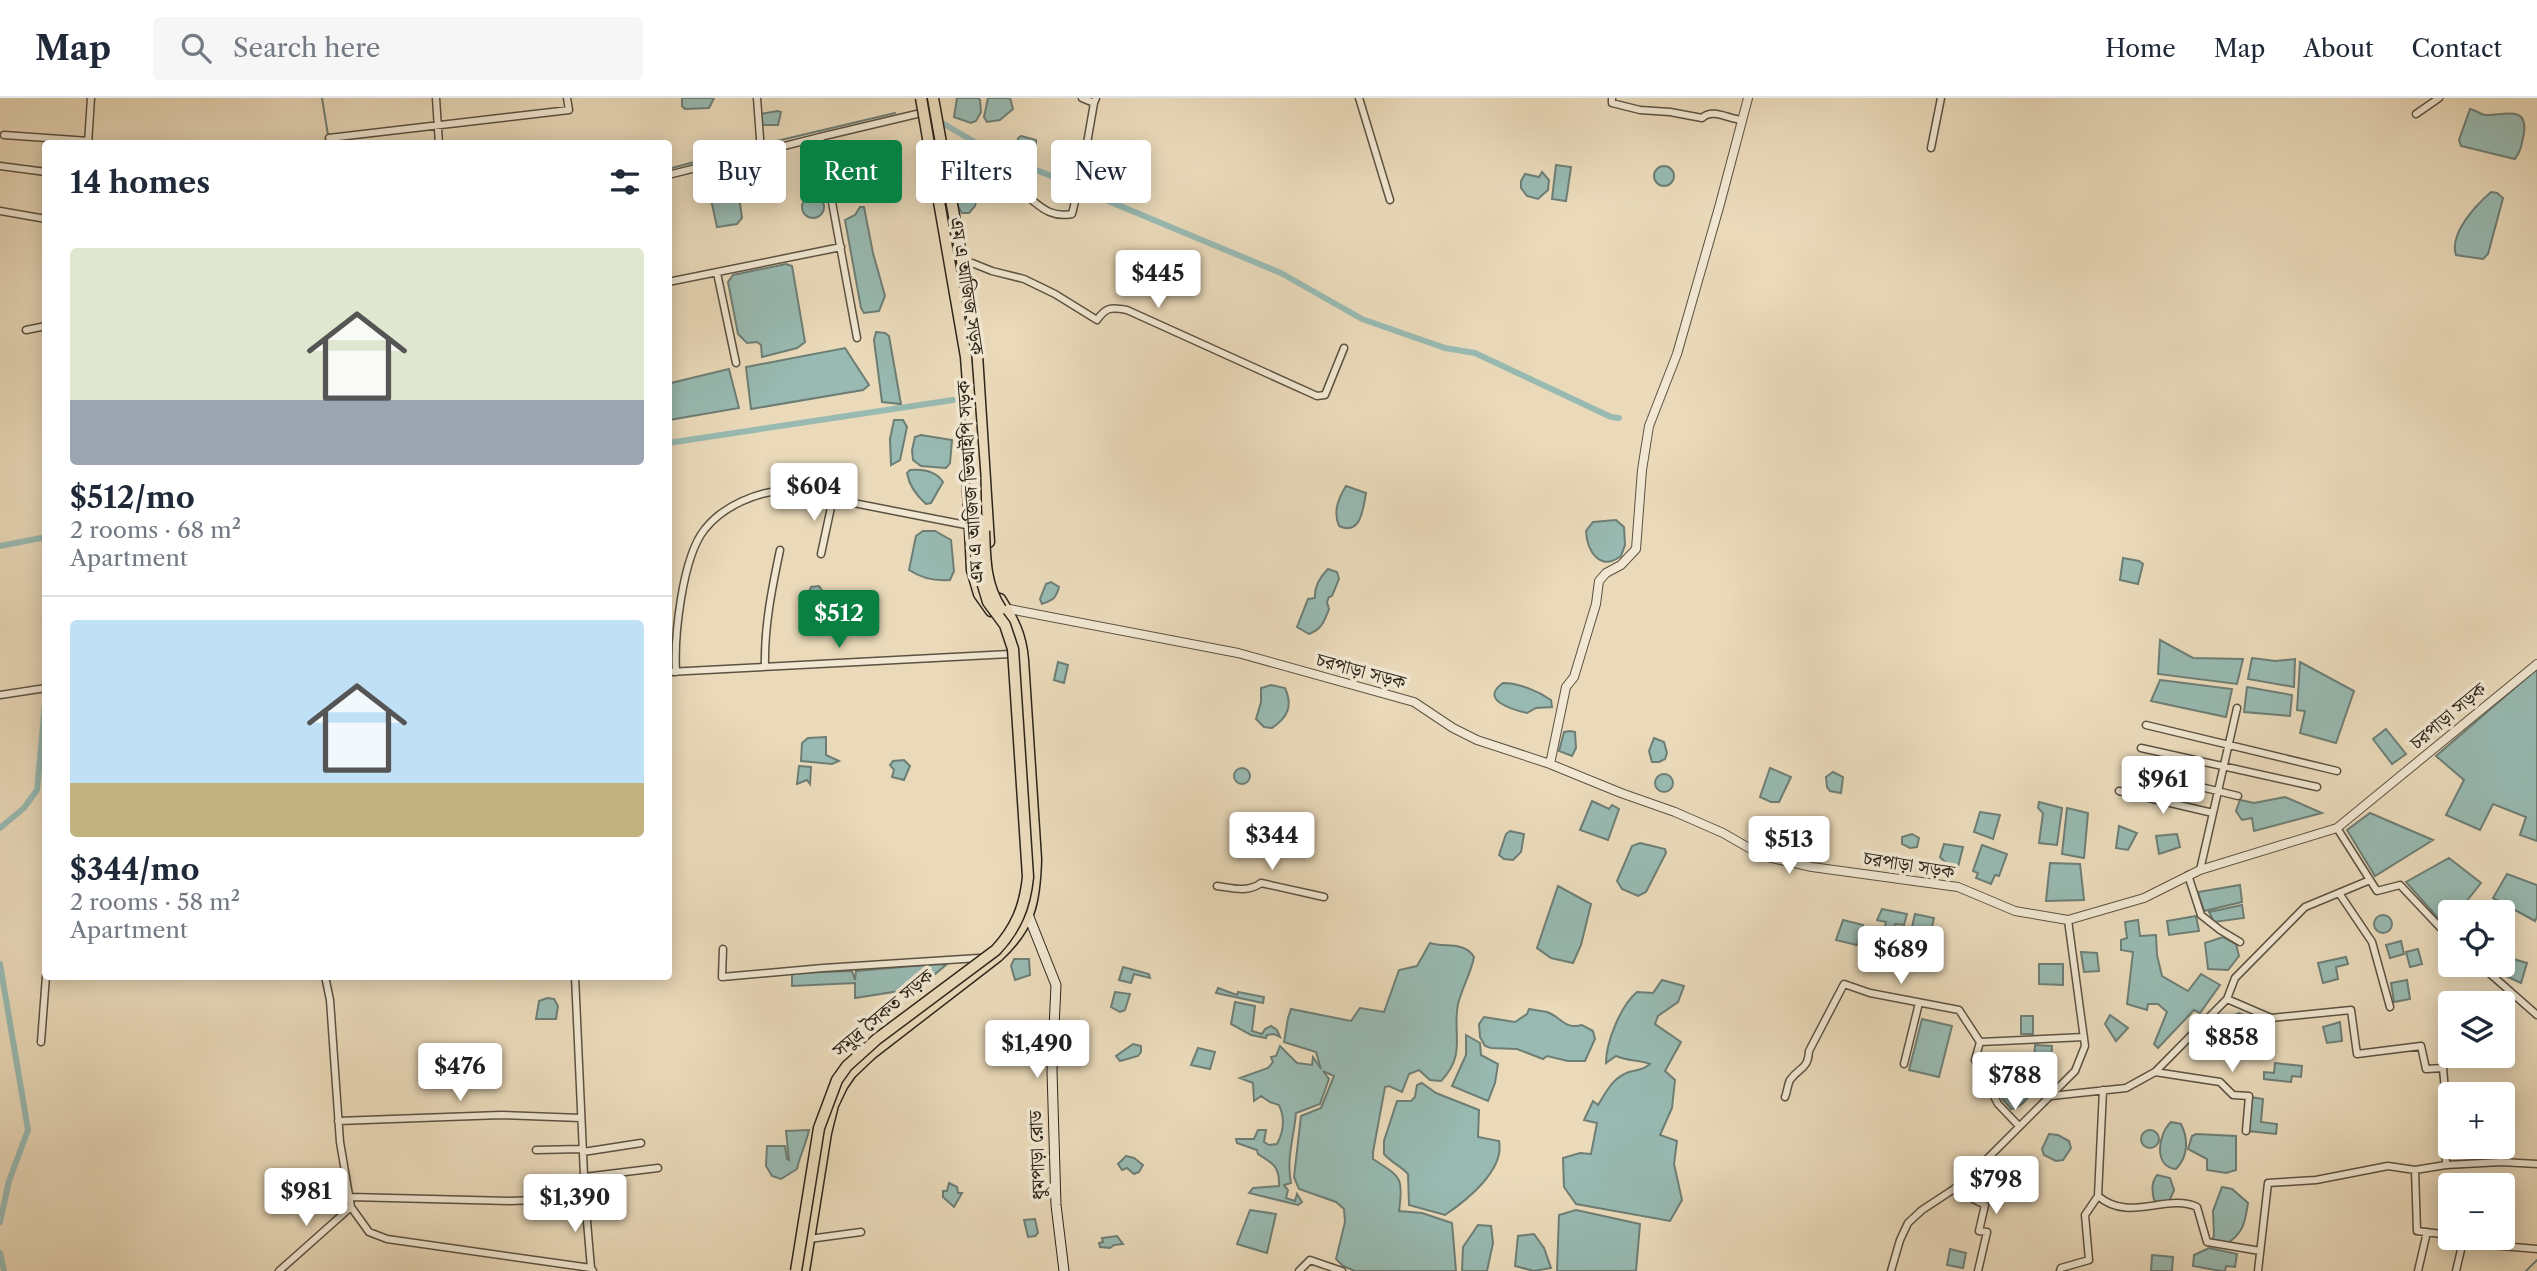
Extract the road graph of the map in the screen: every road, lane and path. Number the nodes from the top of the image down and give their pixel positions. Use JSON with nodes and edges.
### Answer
{"nodes":[{"id":1,"x":91,"y":98,"type":"edge"},
{"id":2,"x":436,"y":98,"type":"edge"},
{"id":3,"x":567,"y":98,"type":"edge"},
{"id":4,"x":757,"y":98,"type":"edge"},
{"id":5,"x":920,"y":98,"type":"edge"},
{"id":6,"x":931,"y":98,"type":"edge"},
{"id":7,"x":1082,"y":98,"type":"edge"},
{"id":8,"x":1359,"y":98,"type":"edge"},
{"id":9,"x":1612,"y":98,"type":"edge"},
{"id":10,"x":1748,"y":98,"type":"edge"},
{"id":11,"x":1941,"y":98,"type":"edge"},
{"id":12,"x":2439,"y":98,"type":"edge"},
{"id":13,"x":1095,"y":101,"type":"edge"},
{"id":14,"x":921,"y":113,"type":"junction"},
{"id":15,"x":2416,"y":114,"type":"dead end"},
{"id":16,"x":1742,"y":120,"type":"junction"},
{"id":17,"x":438,"y":127,"type":"junction"},
{"id":18,"x":4,"y":135,"type":"dead end"},
{"id":19,"x":820,"y":137,"type":"junction"},
{"id":20,"x":329,"y":138,"type":"dead end"},
{"id":21,"x":64,"y":140,"type":"edge"},
{"id":22,"x":88,"y":140,"type":"edge"},
{"id":23,"x":439,"y":140,"type":"edge"},
{"id":24,"x":760,"y":140,"type":"edge"},
{"id":25,"x":786,"y":146,"type":"edge"},
{"id":26,"x":1931,"y":148,"type":"dead end"},
{"id":27,"x":0,"y":166,"type":"edge"},
{"id":28,"x":693,"y":169,"type":"edge"},
{"id":29,"x":42,"y":171,"type":"edge"},
{"id":30,"x":672,"y":174,"type":"edge"},
{"id":31,"x":1390,"y":200,"type":"dead end"},
{"id":32,"x":1035,"y":203,"type":"edge"},
{"id":33,"x":0,"y":211,"type":"edge"},
{"id":34,"x":42,"y":218,"type":"edge"},
{"id":35,"x":841,"y":247,"type":"junction"},
{"id":36,"x":961,"y":263,"type":"junction"},
{"id":37,"x":717,"y":273,"type":"junction"},
{"id":38,"x":672,"y":281,"type":"edge"},
{"id":39,"x":42,"y":327,"type":"edge"},
{"id":40,"x":26,"y":330,"type":"dead end"},
{"id":41,"x":857,"y":338,"type":"dead end"},
{"id":42,"x":1344,"y":348,"type":"dead end"},
{"id":43,"x":736,"y":363,"type":"dead end"},
{"id":44,"x":833,"y":498,"type":"junction"},
{"id":45,"x":971,"y":526,"type":"junction"},
{"id":46,"x":780,"y":550,"type":"dead end"},
{"id":47,"x":821,"y":554,"type":"dead end"},
{"id":48,"x":988,"y":607,"type":"junction"},
{"id":49,"x":1006,"y":608,"type":"junction"},
{"id":50,"x":1010,"y":654,"type":"junction"},
{"id":51,"x":2537,"y":664,"type":"edge"},
{"id":52,"x":765,"y":667,"type":"junction"},
{"id":53,"x":672,"y":672,"type":"edge"},
{"id":54,"x":42,"y":689,"type":"edge"},
{"id":55,"x":0,"y":695,"type":"edge"},
{"id":56,"x":2236,"y":708,"type":"dead end"},
{"id":57,"x":2146,"y":724,"type":"dead end"},
{"id":58,"x":2228,"y":745,"type":"junction"},
{"id":59,"x":2141,"y":748,"type":"dead end"},
{"id":60,"x":1550,"y":764,"type":"junction"},
{"id":61,"x":2223,"y":767,"type":"junction"},
{"id":62,"x":2135,"y":771,"type":"dead end"},
{"id":63,"x":2337,"y":771,"type":"dead end"},
{"id":64,"x":2317,"y":787,"type":"dead end"},
{"id":65,"x":2119,"y":791,"type":"dead end"},
{"id":66,"x":2218,"y":791,"type":"junction"},
{"id":67,"x":2238,"y":796,"type":"dead end"},
{"id":68,"x":2213,"y":813,"type":"junction"},
{"id":69,"x":2337,"y":828,"type":"junction"},
{"id":70,"x":2200,"y":870,"type":"junction"},
{"id":71,"x":2188,"y":876,"type":"junction"},
{"id":72,"x":2370,"y":880,"type":"junction"},
{"id":73,"x":1217,"y":886,"type":"dead end"},
{"id":74,"x":2339,"y":893,"type":"junction"},
{"id":75,"x":1324,"y":897,"type":"dead end"},
{"id":76,"x":1023,"y":914,"type":"junction"},
{"id":77,"x":2068,"y":920,"type":"junction"},
{"id":78,"x":2438,"y":928,"type":"edge"},
{"id":79,"x":2240,"y":942,"type":"dead end"},
{"id":80,"x":723,"y":949,"type":"dead end"},
{"id":81,"x":981,"y":963,"type":"junction"},
{"id":82,"x":2494,"y":977,"type":"edge"},
{"id":83,"x":46,"y":980,"type":"edge"},
{"id":84,"x":326,"y":980,"type":"edge"},
{"id":85,"x":575,"y":980,"type":"edge"},
{"id":86,"x":2227,"y":999,"type":"junction"},
{"id":87,"x":1919,"y":1003,"type":"junction"},
{"id":88,"x":2390,"y":1007,"type":"dead end"},
{"id":89,"x":2537,"y":1015,"type":"edge"},
{"id":90,"x":2084,"y":1037,"type":"junction"},
{"id":91,"x":41,"y":1042,"type":"dead end"},
{"id":92,"x":1980,"y":1042,"type":"junction"},
{"id":93,"x":1904,"y":1064,"type":"dead end"},
{"id":94,"x":2155,"y":1072,"type":"junction"},
{"id":95,"x":2103,"y":1090,"type":"junction"},
{"id":96,"x":2051,"y":1096,"type":"junction"},
{"id":97,"x":1785,"y":1097,"type":"dead end"},
{"id":98,"x":582,"y":1118,"type":"junction"},
{"id":99,"x":338,"y":1121,"type":"junction"},
{"id":100,"x":2019,"y":1126,"type":"junction"},
{"id":101,"x":2246,"y":1131,"type":"dead end"},
{"id":102,"x":641,"y":1143,"type":"dead end"},
{"id":103,"x":536,"y":1150,"type":"dead end"},
{"id":104,"x":583,"y":1150,"type":"junction"},
{"id":105,"x":2537,"y":1164,"type":"edge"},
{"id":106,"x":2446,"y":1165,"type":"junction"},
{"id":107,"x":658,"y":1168,"type":"dead end"},
{"id":108,"x":2415,"y":1170,"type":"junction"},
{"id":109,"x":584,"y":1177,"type":"junction"},
{"id":110,"x":1954,"y":1189,"type":"junction"},
{"id":111,"x":2098,"y":1196,"type":"junction"},
{"id":112,"x":350,"y":1197,"type":"junction"},
{"id":113,"x":585,"y":1198,"type":"junction"},
{"id":114,"x":351,"y":1207,"type":"junction"},
{"id":115,"x":861,"y":1232,"type":"dead end"},
{"id":116,"x":2427,"y":1232,"type":"junction"},
{"id":117,"x":2438,"y":1233,"type":"edge"},
{"id":118,"x":809,"y":1239,"type":"junction"},
{"id":119,"x":2515,"y":1247,"type":"edge"},
{"id":120,"x":2537,"y":1249,"type":"edge"},
{"id":121,"x":2462,"y":1250,"type":"edge"},
{"id":122,"x":2260,"y":1251,"type":"junction"},
{"id":123,"x":592,"y":1269,"type":"edge"},
{"id":124,"x":279,"y":1271,"type":"edge"},
{"id":125,"x":799,"y":1271,"type":"edge"},
{"id":126,"x":1064,"y":1271,"type":"edge"},
{"id":127,"x":1299,"y":1271,"type":"edge"},
{"id":128,"x":1342,"y":1271,"type":"edge"},
{"id":129,"x":1891,"y":1271,"type":"edge"},
{"id":130,"x":1978,"y":1271,"type":"edge"},
{"id":131,"x":2060,"y":1271,"type":"edge"},
{"id":132,"x":2258,"y":1271,"type":"edge"},
{"id":133,"x":2418,"y":1271,"type":"edge"},
{"id":134,"x":2456,"y":1271,"type":"edge"}],
"edges":[{"from":1,"to":22,"type":"street"},
{"from":2,"to":17,"type":"street"},
{"from":3,"to":17,"type":"street"},
{"from":4,"to":24,"type":"street"},
{"from":5,"to":14,"type":"main road","name":"এম এ আজিজ সড়ক"},
{"from":5,"to":76,"type":"main road","bridge":true},
{"from":6,"to":36,"type":"main road","name":"এম এ আজিজ ভিআইপি সড়ক"},
{"from":6,"to":125,"type":"main road","bridge":true},
{"from":7,"to":13,"type":"street"},
{"from":8,"to":31,"type":"street"},
{"from":9,"to":16,"type":"street"},
{"from":10,"to":16,"type":"street"},
{"from":11,"to":26,"type":"street"},
{"from":12,"to":15,"type":"street"},
{"from":13,"to":32,"type":"street"},
{"from":14,"to":19,"type":"street"},
{"from":14,"to":45,"type":"main road","name":"এম এ আজিজ সড়ক"},
{"from":16,"to":60,"type":"street"},
{"from":17,"to":20,"type":"street"},
{"from":17,"to":23,"type":"street"},
{"from":18,"to":21,"type":"street"},
{"from":19,"to":25,"type":"street"},
{"from":19,"to":35,"type":"street"},
{"from":27,"to":29,"type":"street"},
{"from":28,"to":30,"type":"street"},
{"from":33,"to":34,"type":"street"},
{"from":35,"to":37,"type":"street"},
{"from":35,"to":41,"type":"street"},
{"from":36,"to":42,"type":"street"},
{"from":36,"to":49,"type":"main road","name":"এম এ আজিজ ভিআইপি সড়ক"},
{"from":37,"to":38,"type":"street"},
{"from":37,"to":43,"type":"street"},
{"from":39,"to":40,"type":"street"},
{"from":44,"to":45,"type":"street"},
{"from":44,"to":47,"type":"street"},
{"from":44,"to":53,"type":"street"},
{"from":45,"to":48,"type":"main road","name":"এম এ আজিজ সড়ক"},
{"from":46,"to":52,"type":"street"},
{"from":48,"to":49,"type":"street","name":"চরপাড়া সড়ক"},
{"from":48,"to":50,"type":"main road","name":"এম এ আজিজ ভিআইপি সড়ক"},
{"from":49,"to":60,"type":"street","name":"চরপাড়া সড়ক"},
{"from":49,"to":76,"type":"main road","name":"এম এ আজিজ ভিআইপি সড়ক"},
{"from":50,"to":52,"type":"street"},
{"from":50,"to":76,"type":"main road","name":"এম এ আজিজ ভিআইপি সড়ক"},
{"from":51,"to":69,"type":"street","name":"চরপাড়া সড়ক"},
{"from":52,"to":53,"type":"street"},
{"from":54,"to":55,"type":"street"},
{"from":56,"to":58,"type":"street"},
{"from":57,"to":58,"type":"street"},
{"from":58,"to":61,"type":"street"},
{"from":58,"to":63,"type":"street"},
{"from":59,"to":61,"type":"street"},
{"from":60,"to":77,"type":"street","name":"চরপাড়া সড়ক"},
{"from":61,"to":64,"type":"street"},
{"from":61,"to":66,"type":"street"},
{"from":62,"to":66,"type":"street"},
{"from":65,"to":68,"type":"street"},
{"from":66,"to":67,"type":"street"},
{"from":66,"to":68,"type":"street"},
{"from":68,"to":70,"type":"street"},
{"from":69,"to":70,"type":"street","name":"চরপাড়া সড়ক"},
{"from":69,"to":72,"type":"street"},
{"from":70,"to":71,"type":"street","name":"চরপাড়া সড়ক"},
{"from":71,"to":77,"type":"street","name":"চরপাড়া সড়ক"},
{"from":71,"to":79,"type":"street"},
{"from":72,"to":74,"type":"street"},
{"from":72,"to":78,"type":"street"},
{"from":73,"to":75,"type":"street"},
{"from":74,"to":86,"type":"street"},
{"from":74,"to":88,"type":"street"},
{"from":76,"to":81,"type":"main road","name":"এম এ আজিজ ভিআইপি সড়ক"},
{"from":76,"to":125,"type":"main road","bridge":true},
{"from":76,"to":126,"type":"main road","name":"ধুমপাড়া রোড"},
{"from":77,"to":90,"type":"street"},
{"from":80,"to":81,"type":"street"},
{"from":81,"to":118,"type":"main road","name":"সমুদ্র সৈকত সড়ক"},
{"from":81,"to":125,"type":"main road","name":"সমুদ্র সৈকত সড়ক"},
{"from":82,"to":89,"type":"street"},
{"from":83,"to":91,"type":"street"},
{"from":84,"to":99,"type":"street"},
{"from":85,"to":98,"type":"street"},
{"from":86,"to":94,"type":"street"},
{"from":86,"to":106,"type":"street"},
{"from":87,"to":92,"type":"street"},
{"from":87,"to":93,"type":"street"},
{"from":87,"to":97,"type":"street"},
{"from":90,"to":92,"type":"street"},
{"from":90,"to":96,"type":"street"},
{"from":92,"to":100,"type":"street"},
{"from":94,"to":95,"type":"street"},
{"from":94,"to":101,"type":"street"},
{"from":95,"to":96,"type":"street"},
{"from":95,"to":111,"type":"street"},
{"from":96,"to":100,"type":"street"},
{"from":98,"to":99,"type":"street"},
{"from":98,"to":104,"type":"street"},
{"from":99,"to":112,"type":"street"},
{"from":100,"to":110,"type":"street"},
{"from":102,"to":104,"type":"street"},
{"from":103,"to":104,"type":"street"},
{"from":104,"to":109,"type":"street"},
{"from":105,"to":106,"type":"street"},
{"from":106,"to":108,"type":"street"},
{"from":107,"to":109,"type":"street"},
{"from":108,"to":116,"type":"street"},
{"from":108,"to":122,"type":"street"},
{"from":109,"to":113,"type":"street"},
{"from":110,"to":129,"type":"street"},
{"from":110,"to":130,"type":"street"},
{"from":111,"to":122,"type":"street"},
{"from":111,"to":131,"type":"street"},
{"from":112,"to":113,"type":"street"},
{"from":112,"to":114,"type":"street"},
{"from":113,"to":123,"type":"street"},
{"from":114,"to":123,"type":"street"},
{"from":114,"to":124,"type":"street"},
{"from":115,"to":118,"type":"street"},
{"from":116,"to":117,"type":"street"},
{"from":116,"to":133,"type":"street"},
{"from":118,"to":125,"type":"main road","name":"সমুদ্র সৈকত সড়ক"},
{"from":119,"to":120,"type":"street"},
{"from":121,"to":134,"type":"street"},
{"from":122,"to":132,"type":"street"},
{"from":127,"to":128,"type":"street"}]}
